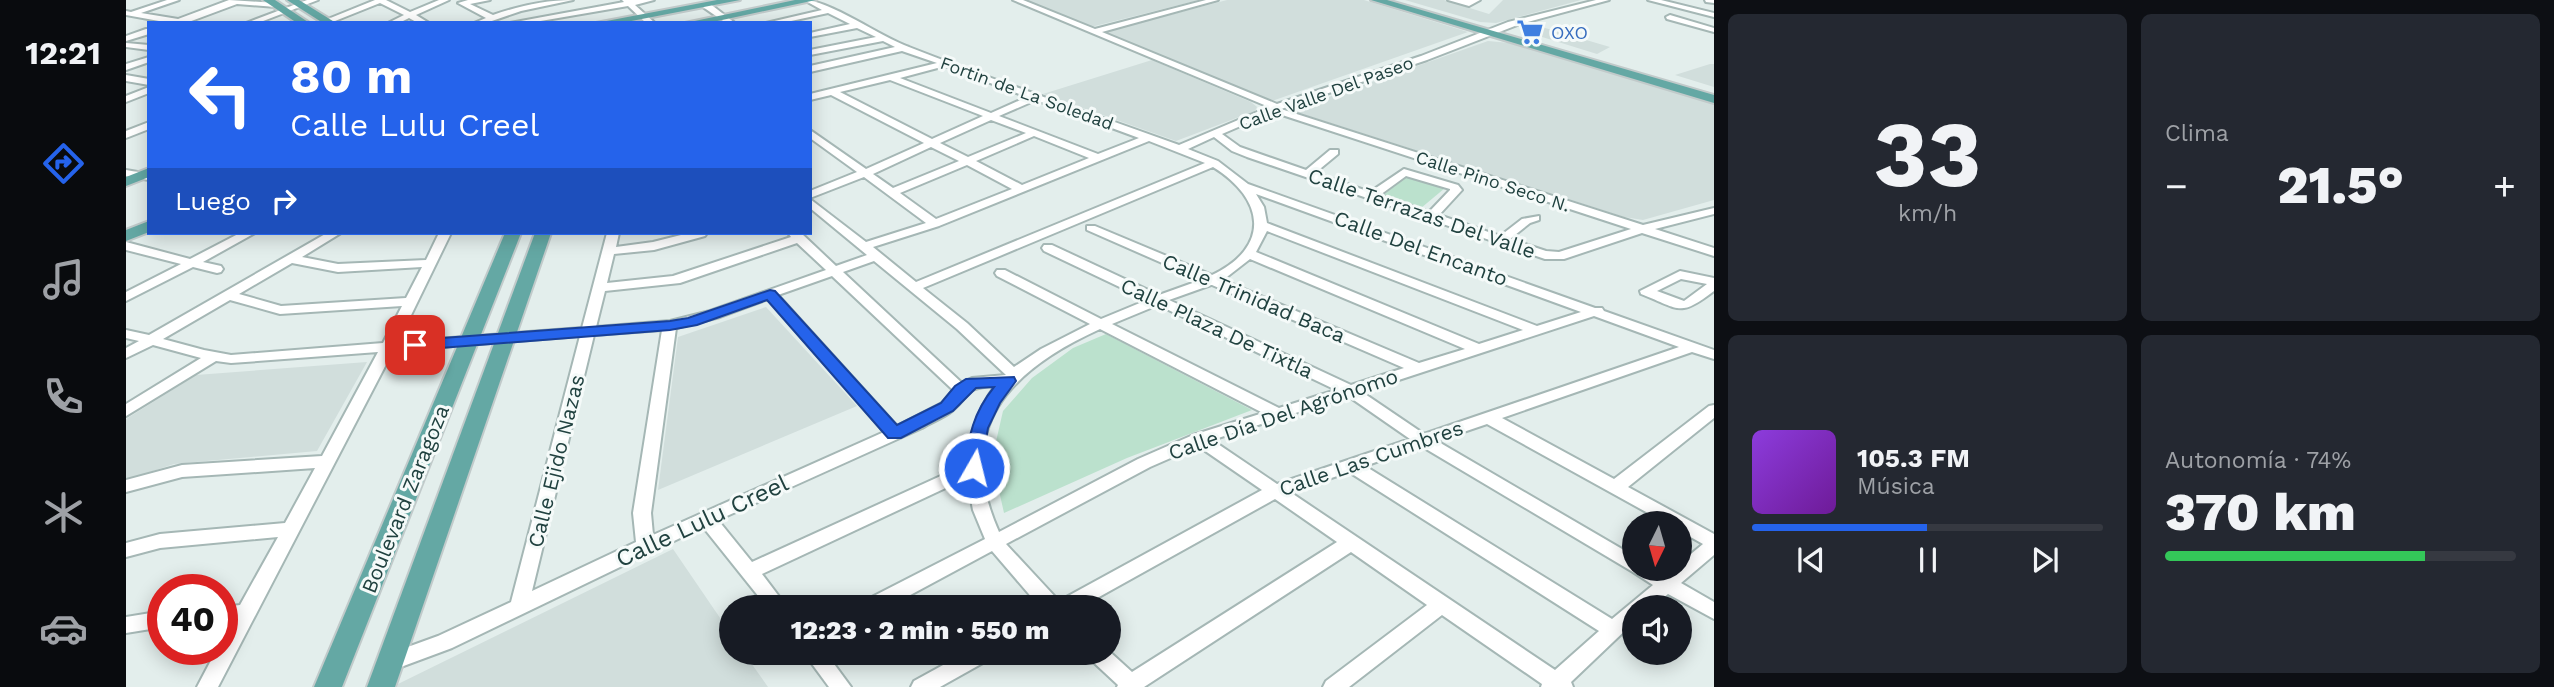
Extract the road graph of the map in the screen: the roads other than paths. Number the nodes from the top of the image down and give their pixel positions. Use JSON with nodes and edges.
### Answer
{"nodes":[{"id":1,"x":175,"y":0,"type":"edge"},
{"id":2,"x":224,"y":0,"type":"edge"},
{"id":3,"x":314,"y":0,"type":"edge"},
{"id":4,"x":380,"y":0,"type":"edge"},
{"id":5,"x":445,"y":0,"type":"edge"},
{"id":6,"x":486,"y":0,"type":"edge"},
{"id":7,"x":569,"y":0,"type":"edge"},
{"id":8,"x":650,"y":0,"type":"edge"},
{"id":9,"x":735,"y":0,"type":"edge"},
{"id":10,"x":809,"y":0,"type":"edge"},
{"id":11,"x":1017,"y":0,"type":"edge"},
{"id":12,"x":1214,"y":0,"type":"edge"},
{"id":13,"x":1376,"y":0,"type":"edge"},
{"id":14,"x":1397,"y":0,"type":"edge"},
{"id":15,"x":1452,"y":0,"type":"edge"},
{"id":16,"x":1476,"y":0,"type":"edge"},
{"id":17,"x":1652,"y":0,"type":"edge"},
{"id":18,"x":238,"y":1,"type":"edge"},
{"id":19,"x":1586,"y":1,"type":"edge"},
{"id":20,"x":1601,"y":1,"type":"edge"},
{"id":21,"x":296,"y":2,"type":"edge"},
{"id":22,"x":540,"y":2,"type":"edge"},
{"id":23,"x":628,"y":2,"type":"edge"},
{"id":24,"x":276,"y":5,"type":"edge"},
{"id":25,"x":706,"y":5,"type":"junction"},
{"id":26,"x":831,"y":10,"type":"junction"},
{"id":27,"x":1693,"y":10,"type":"junction"},
{"id":28,"x":128,"y":14,"type":"edge"},
{"id":29,"x":1714,"y":15,"type":"edge"},
{"id":30,"x":408,"y":16,"type":"junction"},
{"id":31,"x":555,"y":16,"type":"junction"},
{"id":32,"x":491,"y":18,"type":"junction"},
{"id":33,"x":647,"y":19,"type":"edge"},
{"id":34,"x":727,"y":20,"type":"edge"},
{"id":35,"x":170,"y":21,"type":"edge"},
{"id":36,"x":179,"y":21,"type":"edge"},
{"id":37,"x":253,"y":21,"type":"edge"},
{"id":38,"x":302,"y":21,"type":"edge"},
{"id":39,"x":327,"y":21,"type":"edge"},
{"id":40,"x":331,"y":21,"type":"edge"},
{"id":41,"x":397,"y":21,"type":"edge"},
{"id":42,"x":420,"y":21,"type":"edge"},
{"id":43,"x":483,"y":21,"type":"edge"},
{"id":44,"x":526,"y":21,"type":"edge"},
{"id":45,"x":560,"y":21,"type":"edge"},
{"id":46,"x":624,"y":21,"type":"edge"},
{"id":47,"x":779,"y":21,"type":"edge"},
{"id":48,"x":859,"y":25,"type":"junction"},
{"id":49,"x":1517,"y":25,"type":"junction"},
{"id":50,"x":1714,"y":30,"type":"edge"},
{"id":51,"x":147,"y":32,"type":"edge"},
{"id":52,"x":1093,"y":32,"type":"junction"},
{"id":53,"x":1488,"y":34,"type":"junction"},
{"id":54,"x":812,"y":35,"type":"edge"},
{"id":55,"x":885,"y":38,"type":"junction"},
{"id":56,"x":126,"y":39,"type":"edge"},
{"id":57,"x":1541,"y":43,"type":"junction"},
{"id":58,"x":126,"y":45,"type":"edge"},
{"id":59,"x":147,"y":48,"type":"edge"},
{"id":60,"x":903,"y":48,"type":"junction"},
{"id":61,"x":812,"y":53,"type":"edge"},
{"id":62,"x":147,"y":60,"type":"edge"},
{"id":63,"x":944,"y":64,"type":"junction"},
{"id":64,"x":126,"y":67,"type":"edge"},
{"id":65,"x":812,"y":69,"type":"edge"},
{"id":66,"x":890,"y":77,"type":"junction"},
{"id":67,"x":126,"y":78,"type":"edge"},
{"id":68,"x":147,"y":82,"type":"edge"},
{"id":69,"x":147,"y":91,"type":"edge"},
{"id":70,"x":833,"y":92,"type":"junction"},
{"id":71,"x":1714,"y":92,"type":"edge"},
{"id":72,"x":1036,"y":96,"type":"junction"},
{"id":73,"x":812,"y":97,"type":"edge"},
{"id":74,"x":126,"y":99,"type":"edge"},
{"id":75,"x":1714,"y":99,"type":"edge"},
{"id":76,"x":1274,"y":108,"type":"junction"},
{"id":77,"x":991,"y":116,"type":"junction"},
{"id":78,"x":126,"y":122,"type":"edge"},
{"id":79,"x":147,"y":126,"type":"edge"},
{"id":80,"x":147,"y":126,"type":"edge"},
{"id":81,"x":1034,"y":133,"type":"junction"},
{"id":82,"x":812,"y":134,"type":"edge"},
{"id":83,"x":1216,"y":134,"type":"junction"},
{"id":84,"x":126,"y":135,"type":"edge"},
{"id":85,"x":1150,"y":137,"type":"junction"},
{"id":86,"x":930,"y":144,"type":"junction"},
{"id":87,"x":1181,"y":148,"type":"junction"},
{"id":88,"x":1335,"y":152,"type":"dead end"},
{"id":89,"x":1099,"y":158,"type":"junction"},
{"id":90,"x":966,"y":161,"type":"junction"},
{"id":91,"x":1214,"y":163,"type":"junction"},
{"id":92,"x":865,"y":173,"type":"junction"},
{"id":93,"x":1308,"y":174,"type":"junction"},
{"id":94,"x":141,"y":175,"type":"edge"},
{"id":95,"x":126,"y":183,"type":"edge"},
{"id":96,"x":1246,"y":187,"type":"junction"},
{"id":97,"x":1021,"y":189,"type":"junction"},
{"id":98,"x":892,"y":193,"type":"junction"},
{"id":99,"x":812,"y":194,"type":"edge"},
{"id":100,"x":1373,"y":196,"type":"junction"},
{"id":101,"x":812,"y":204,"type":"edge"},
{"id":102,"x":1714,"y":211,"type":"edge"},
{"id":103,"x":1432,"y":216,"type":"junction"},
{"id":104,"x":1535,"y":218,"type":"dead end"},
{"id":105,"x":935,"y":224,"type":"junction"},
{"id":106,"x":1263,"y":225,"type":"junction"},
{"id":107,"x":147,"y":227,"type":"edge"},
{"id":108,"x":1091,"y":228,"type":"dead end"},
{"id":109,"x":1642,"y":229,"type":"junction"},
{"id":110,"x":245,"y":235,"type":"edge"},
{"id":111,"x":332,"y":235,"type":"edge"},
{"id":112,"x":444,"y":235,"type":"edge"},
{"id":113,"x":512,"y":235,"type":"edge"},
{"id":114,"x":542,"y":235,"type":"edge"},
{"id":115,"x":613,"y":235,"type":"edge"},
{"id":116,"x":694,"y":235,"type":"edge"},
{"id":117,"x":797,"y":235,"type":"edge"},
{"id":118,"x":126,"y":236,"type":"edge"},
{"id":119,"x":1502,"y":240,"type":"junction"},
{"id":120,"x":126,"y":246,"type":"edge"},
{"id":121,"x":864,"y":246,"type":"junction"},
{"id":122,"x":1048,"y":248,"type":"dead end"},
{"id":123,"x":609,"y":251,"type":"junction"},
{"id":124,"x":1714,"y":252,"type":"edge"},
{"id":125,"x":1249,"y":254,"type":"junction"},
{"id":126,"x":875,"y":256,"type":"junction"},
{"id":127,"x":292,"y":259,"type":"junction"},
{"id":128,"x":192,"y":263,"type":"junction"},
{"id":129,"x":430,"y":263,"type":"junction"},
{"id":130,"x":217,"y":269,"type":"dead end"},
{"id":131,"x":836,"y":270,"type":"junction"},
{"id":132,"x":1001,"y":273,"type":"dead end"},
{"id":133,"x":1211,"y":280,"type":"junction"},
{"id":134,"x":914,"y":287,"type":"junction"},
{"id":135,"x":600,"y":288,"type":"junction"},
{"id":136,"x":770,"y":294,"type":"junction"},
{"id":137,"x":228,"y":295,"type":"junction"},
{"id":138,"x":126,"y":297,"type":"edge"},
{"id":139,"x":1158,"y":300,"type":"junction"},
{"id":140,"x":410,"y":302,"type":"junction"},
{"id":141,"x":1597,"y":311,"type":"junction"},
{"id":142,"x":1103,"y":324,"type":"junction"},
{"id":143,"x":670,"y":325,"type":"junction"},
{"id":144,"x":1535,"y":330,"type":"junction"},
{"id":145,"x":589,"y":332,"type":"junction"},
{"id":146,"x":126,"y":334,"type":"edge"},
{"id":147,"x":152,"y":338,"type":"junction"},
{"id":148,"x":506,"y":338,"type":"junction"},
{"id":149,"x":469,"y":341,"type":"junction"},
{"id":150,"x":388,"y":347,"type":"junction"},
{"id":151,"x":1693,"y":347,"type":"junction"},
{"id":152,"x":1478,"y":349,"type":"junction"},
{"id":153,"x":126,"y":354,"type":"edge"},
{"id":154,"x":1714,"y":355,"type":"edge"},
{"id":155,"x":211,"y":358,"type":"junction"},
{"id":156,"x":1417,"y":368,"type":"junction"},
{"id":157,"x":1011,"y":378,"type":"junction"},
{"id":158,"x":961,"y":390,"type":"junction"},
{"id":159,"x":1349,"y":390,"type":"junction"},
{"id":160,"x":1714,"y":410,"type":"edge"},
{"id":161,"x":126,"y":411,"type":"edge"},
{"id":162,"x":1276,"y":413,"type":"junction"},
{"id":163,"x":1486,"y":417,"type":"junction"},
{"id":164,"x":894,"y":433,"type":"junction"},
{"id":165,"x":1199,"y":439,"type":"junction"},
{"id":166,"x":1421,"y":439,"type":"junction"},
{"id":167,"x":327,"y":461,"type":"junction"},
{"id":168,"x":1350,"y":465,"type":"junction"},
{"id":169,"x":974,"y":468,"type":"junction"},
{"id":170,"x":126,"y":486,"type":"edge"},
{"id":171,"x":1615,"y":488,"type":"junction"},
{"id":172,"x":1275,"y":491,"type":"junction"},
{"id":173,"x":1658,"y":511,"type":"edge"},
{"id":174,"x":706,"y":518,"type":"junction"},
{"id":175,"x":289,"y":529,"type":"junction"},
{"id":176,"x":1692,"y":530,"type":"edge"},
{"id":177,"x":1352,"y":542,"type":"junction"},
{"id":178,"x":996,"y":543,"type":"junction"},
{"id":179,"x":1714,"y":543,"type":"edge"},
{"id":180,"x":645,"y":546,"type":"junction"},
{"id":181,"x":126,"y":550,"type":"edge"},
{"id":182,"x":1622,"y":558,"type":"edge"},
{"id":183,"x":749,"y":572,"type":"junction"},
{"id":184,"x":1662,"y":581,"type":"edge"},
{"id":185,"x":1665,"y":583,"type":"junction"},
{"id":186,"x":768,"y":595,"type":"edge"},
{"id":187,"x":894,"y":595,"type":"edge"},
{"id":188,"x":1042,"y":595,"type":"edge"},
{"id":189,"x":1087,"y":595,"type":"edge"},
{"id":190,"x":1652,"y":595,"type":"edge"},
{"id":191,"x":1443,"y":604,"type":"junction"},
{"id":192,"x":519,"y":607,"type":"junction"},
{"id":193,"x":1714,"y":611,"type":"edge"},
{"id":194,"x":245,"y":613,"type":"junction"},
{"id":195,"x":238,"y":614,"type":"edge"},
{"id":196,"x":147,"y":622,"type":"edge"},
{"id":197,"x":1622,"y":622,"type":"edge"},
{"id":198,"x":126,"y":625,"type":"edge"},
{"id":199,"x":1614,"y":630,"type":"junction"},
{"id":200,"x":390,"y":662,"type":"junction"},
{"id":201,"x":824,"y":665,"type":"edge"},
{"id":202,"x":961,"y":665,"type":"edge"},
{"id":203,"x":1109,"y":665,"type":"edge"},
{"id":204,"x":1557,"y":685,"type":"edge"},
{"id":205,"x":1131,"y":686,"type":"edge"},
{"id":206,"x":207,"y":687,"type":"edge"},
{"id":207,"x":328,"y":687,"type":"edge"},
{"id":208,"x":382,"y":687,"type":"edge"},
{"id":209,"x":841,"y":687,"type":"edge"},
{"id":210,"x":921,"y":687,"type":"edge"},
{"id":211,"x":1334,"y":687,"type":"edge"}],
"edges":[{"from":1,"to":28,"type":"street"},
{"from":2,"to":18,"type":"street"},
{"from":3,"to":21,"type":"street"},
{"from":4,"to":30,"type":"street"},
{"from":4,"to":40,"type":"street"},
{"from":5,"to":30,"type":"street"},
{"from":6,"to":32,"type":"street"},
{"from":7,"to":22,"type":"street"},
{"from":8,"to":23,"type":"street"},
{"from":9,"to":25,"type":"main road"},
{"from":10,"to":26,"type":"street","name":"Fortin de La Soledad"},
{"from":10,"to":34,"type":"main road"},
{"from":11,"to":52,"type":"street","name":"Calle Pino Seco N."},
{"from":12,"to":52,"type":"street"},
{"from":13,"to":53,"type":"main road"},
{"from":14,"to":53,"type":"main road"},
{"from":15,"to":16,"type":"street"},
{"from":17,"to":27,"type":"street"},
{"from":18,"to":24,"type":"street"},
{"from":18,"to":36,"type":"street"},
{"from":19,"to":20,"type":"street","name":"Calle Valle Del Paseo"},
{"from":19,"to":49,"type":"street","name":"Calle Valle Del Paseo"},
{"from":21,"to":24,"type":"street"},
{"from":21,"to":39,"type":"main road"},
{"from":22,"to":31,"type":"street"},
{"from":22,"to":32,"type":"street"},
{"from":23,"to":31,"type":"street"},
{"from":23,"to":33,"type":"street"},
{"from":24,"to":37,"type":"street"},
{"from":24,"to":38,"type":"main road"},
{"from":25,"to":33,"type":"main road"},
{"from":25,"to":34,"type":"street"},
{"from":26,"to":47,"type":"street"},
{"from":26,"to":48,"type":"street","name":"Fortin de La Soledad"},
{"from":27,"to":29,"type":"street"},
{"from":27,"to":50,"type":"street"},
{"from":28,"to":35,"type":"street"},
{"from":30,"to":41,"type":"street"},
{"from":30,"to":42,"type":"street"},
{"from":31,"to":44,"type":"street"},
{"from":31,"to":45,"type":"street"},
{"from":32,"to":43,"type":"street"},
{"from":33,"to":46,"type":"main road"},
{"from":48,"to":54,"type":"street"},
{"from":48,"to":55,"type":"street","name":"Fortin de La Soledad"},
{"from":49,"to":53,"type":"street","name":"Calle Valle Del Paseo"},
{"from":49,"to":57,"type":"main road"},
{"from":51,"to":56,"type":"street"},
{"from":52,"to":76,"type":"street","name":"Calle Pino Seco N."},
{"from":53,"to":57,"type":"main road"},
{"from":53,"to":75,"type":"main road"},
{"from":53,"to":76,"type":"street","name":"Calle Valle Del Paseo"},
{"from":55,"to":60,"type":"street","name":"Fortin de La Soledad"},
{"from":55,"to":61,"type":"street"},
{"from":57,"to":71,"type":"main road"},
{"from":58,"to":59,"type":"street"},
{"from":60,"to":63,"type":"street","name":"Fortin de La Soledad"},
{"from":60,"to":65,"type":"street"},
{"from":62,"to":64,"type":"street"},
{"from":63,"to":66,"type":"street"},
{"from":63,"to":72,"type":"street","name":"Fortin de La Soledad"},
{"from":66,"to":70,"type":"street"},
{"from":66,"to":77,"type":"street"},
{"from":67,"to":68,"type":"street"},
{"from":69,"to":74,"type":"street"},
{"from":70,"to":73,"type":"street"},
{"from":70,"to":86,"type":"street"},
{"from":72,"to":77,"type":"street"},
{"from":72,"to":85,"type":"street","name":"Fortin de La Soledad"},
{"from":76,"to":83,"type":"street","name":"Calle Valle Del Paseo"},
{"from":76,"to":109,"type":"street","name":"Calle Pino Seco N."},
{"from":77,"to":81,"type":"street"},
{"from":77,"to":86,"type":"street"},
{"from":78,"to":79,"type":"street"},
{"from":80,"to":84,"type":"street"},
{"from":81,"to":89,"type":"street"},
{"from":81,"to":90,"type":"street"},
{"from":82,"to":92,"type":"street"},
{"from":83,"to":87,"type":"street","name":"Calle Valle Del Paseo"},
{"from":83,"to":93,"type":"street","name":"Calle Terrazas Del Valle"},
{"from":85,"to":87,"type":"street","name":"Fortin de La Soledad"},
{"from":85,"to":89,"type":"street"},
{"from":86,"to":90,"type":"street"},
{"from":86,"to":92,"type":"street"},
{"from":87,"to":91,"type":"street","name":"Fortin de La Soledad"},
{"from":88,"to":93,"type":"street"},
{"from":89,"to":97,"type":"street"},
{"from":90,"to":97,"type":"street"},
{"from":90,"to":98,"type":"street"},
{"from":91,"to":96,"type":"street","name":"Fortin de La Soledad"},
{"from":91,"to":134,"type":"street"},
{"from":92,"to":98,"type":"street"},
{"from":92,"to":99,"type":"street"},
{"from":93,"to":100,"type":"street","name":"Calle Terrazas Del Valle"},
{"from":94,"to":95,"type":"main road"},
{"from":96,"to":106,"type":"street"},
{"from":96,"to":141,"type":"street","name":"Calle Del Encanto"},
{"from":97,"to":105,"type":"street"},
{"from":98,"to":105,"type":"street"},
{"from":100,"to":103,"type":"street","name":"Calle Terrazas Del Valle"},
{"from":100,"to":103,"type":"street"},
{"from":101,"to":121,"type":"street"},
{"from":102,"to":109,"type":"street","name":"Calle Terrazas Del Valle"},
{"from":103,"to":119,"type":"street","name":"Calle Terrazas Del Valle"},
{"from":104,"to":119,"type":"street"},
{"from":105,"to":121,"type":"street"},
{"from":106,"to":125,"type":"street"},
{"from":106,"to":144,"type":"street"},
{"from":107,"to":118,"type":"main road"},
{"from":108,"to":133,"type":"street","name":"Calle Trinidad Baca"},
{"from":109,"to":119,"type":"street","name":"Calle Terrazas Del Valle"},
{"from":109,"to":124,"type":"street","name":"Calle Pino Seco N."},
{"from":110,"to":128,"type":"street"},
{"from":111,"to":127,"type":"street"},
{"from":112,"to":129,"type":"street"},
{"from":113,"to":149,"type":"main road","name":"Boulevard Zaragoza"},
{"from":114,"to":148,"type":"main road","name":"Boulevard Zaragoza"},
{"from":115,"to":123,"type":"street","name":"Calle Ejido Nazas"},
{"from":116,"to":123,"type":"street"},
{"from":117,"to":131,"type":"street"},
{"from":117,"to":135,"type":"street"},
{"from":120,"to":128,"type":"street"},
{"from":121,"to":126,"type":"street"},
{"from":122,"to":139,"type":"street","name":"Calle Plaza De Tixtla"},
{"from":123,"to":135,"type":"street","name":"Calle Ejido Nazas"},
{"from":125,"to":133,"type":"street"},
{"from":125,"to":152,"type":"street"},
{"from":126,"to":131,"type":"street"},
{"from":126,"to":134,"type":"street"},
{"from":127,"to":129,"type":"street"},
{"from":127,"to":137,"type":"street"},
{"from":128,"to":130,"type":"street"},
{"from":128,"to":138,"type":"street"},
{"from":129,"to":140,"type":"street"},
{"from":131,"to":136,"type":"street"},
{"from":131,"to":158,"type":"street"},
{"from":132,"to":142,"type":"street"},
{"from":133,"to":139,"type":"street"},
{"from":133,"to":156,"type":"street","name":"Calle Trinidad Baca"},
{"from":134,"to":157,"type":"street"},
{"from":135,"to":145,"type":"street","name":"Calle Ejido Nazas"},
{"from":136,"to":143,"type":"street"},
{"from":136,"to":164,"type":"street"},
{"from":137,"to":140,"type":"street"},
{"from":137,"to":147,"type":"street"},
{"from":139,"to":142,"type":"street"},
{"from":139,"to":159,"type":"street","name":"Calle Plaza De Tixtla"},
{"from":140,"to":150,"type":"street"},
{"from":141,"to":144,"type":"street","name":"Calle Día Del Agrónomo"},
{"from":141,"to":151,"type":"street","name":"Calle Del Encanto"},
{"from":142,"to":157,"type":"street"},
{"from":142,"to":162,"type":"street"},
{"from":143,"to":145,"type":"street"},
{"from":143,"to":180,"type":"street"},
{"from":144,"to":152,"type":"street","name":"Calle Día Del Agrónomo"},
{"from":145,"to":148,"type":"street"},
{"from":145,"to":192,"type":"street","name":"Calle Ejido Nazas"},
{"from":146,"to":147,"type":"street"},
{"from":147,"to":153,"type":"street"},
{"from":147,"to":155,"type":"street"},
{"from":148,"to":149,"type":"street"},
{"from":148,"to":200,"type":"main road","name":"Boulevard Zaragoza"},
{"from":149,"to":150,"type":"street"},
{"from":149,"to":207,"type":"main road","name":"Boulevard Zaragoza"},
{"from":150,"to":155,"type":"street"},
{"from":150,"to":167,"type":"street"},
{"from":151,"to":154,"type":"street","name":"Calle Del Encanto"},
{"from":151,"to":163,"type":"street","name":"Calle Las Cumbres"},
{"from":152,"to":156,"type":"street","name":"Calle Día Del Agrónomo"},
{"from":155,"to":161,"type":"street"},
{"from":156,"to":159,"type":"street","name":"Calle Día Del Agrónomo"},
{"from":157,"to":158,"type":"street","name":"Calle Lulu Creel"},
{"from":157,"to":169,"type":"street"},
{"from":158,"to":164,"type":"street","name":"Calle Lulu Creel"},
{"from":159,"to":162,"type":"street","name":"Calle Día Del Agrónomo"},
{"from":159,"to":166,"type":"street","name":"Calle Plaza De Tixtla"},
{"from":160,"to":171,"type":"street"},
{"from":162,"to":165,"type":"street","name":"Calle Día Del Agrónomo"},
{"from":163,"to":166,"type":"street","name":"Calle Las Cumbres"},
{"from":163,"to":171,"type":"street"},
{"from":164,"to":174,"type":"street","name":"Calle Lulu Creel"},
{"from":165,"to":172,"type":"street"},
{"from":165,"to":178,"type":"street","name":"Calle Día Del Agrónomo"},
{"from":166,"to":168,"type":"street","name":"Calle Las Cumbres"},
{"from":166,"to":182,"type":"street","name":"Calle Plaza De Tixtla"},
{"from":167,"to":170,"type":"street"},
{"from":167,"to":175,"type":"street"},
{"from":168,"to":172,"type":"street","name":"Calle Las Cumbres"},
{"from":168,"to":199,"type":"street"},
{"from":169,"to":178,"type":"street"},
{"from":169,"to":183,"type":"street"},
{"from":171,"to":173,"type":"street"},
{"from":172,"to":177,"type":"street"},
{"from":172,"to":189,"type":"street","name":"Calle Las Cumbres"},
{"from":174,"to":180,"type":"street","name":"Calle Lulu Creel"},
{"from":174,"to":183,"type":"street"},
{"from":175,"to":181,"type":"street"},
{"from":175,"to":194,"type":"street"},
{"from":176,"to":179,"type":"street"},
{"from":177,"to":191,"type":"street"},
{"from":177,"to":205,"type":"street"},
{"from":178,"to":187,"type":"street","name":"Calle Día Del Agrónomo"},
{"from":178,"to":188,"type":"street"},
{"from":179,"to":185,"type":"street"},
{"from":180,"to":192,"type":"street","name":"Calle Lulu Creel"},
{"from":183,"to":186,"type":"street"},
{"from":184,"to":185,"type":"street"},
{"from":185,"to":190,"type":"street"},
{"from":185,"to":193,"type":"street"},
{"from":191,"to":204,"type":"street"},
{"from":191,"to":211,"type":"street"},
{"from":192,"to":200,"type":"street","name":"Calle Lulu Creel"},
{"from":194,"to":195,"type":"street"},
{"from":194,"to":206,"type":"street"},
{"from":196,"to":198,"type":"street"},
{"from":197,"to":199,"type":"street"},
{"from":199,"to":204,"type":"street"},
{"from":200,"to":208,"type":"main road","name":"Boulevard Zaragoza"},
{"from":201,"to":209,"type":"street"},
{"from":202,"to":210,"type":"street"},
{"from":203,"to":205,"type":"street"}]}
